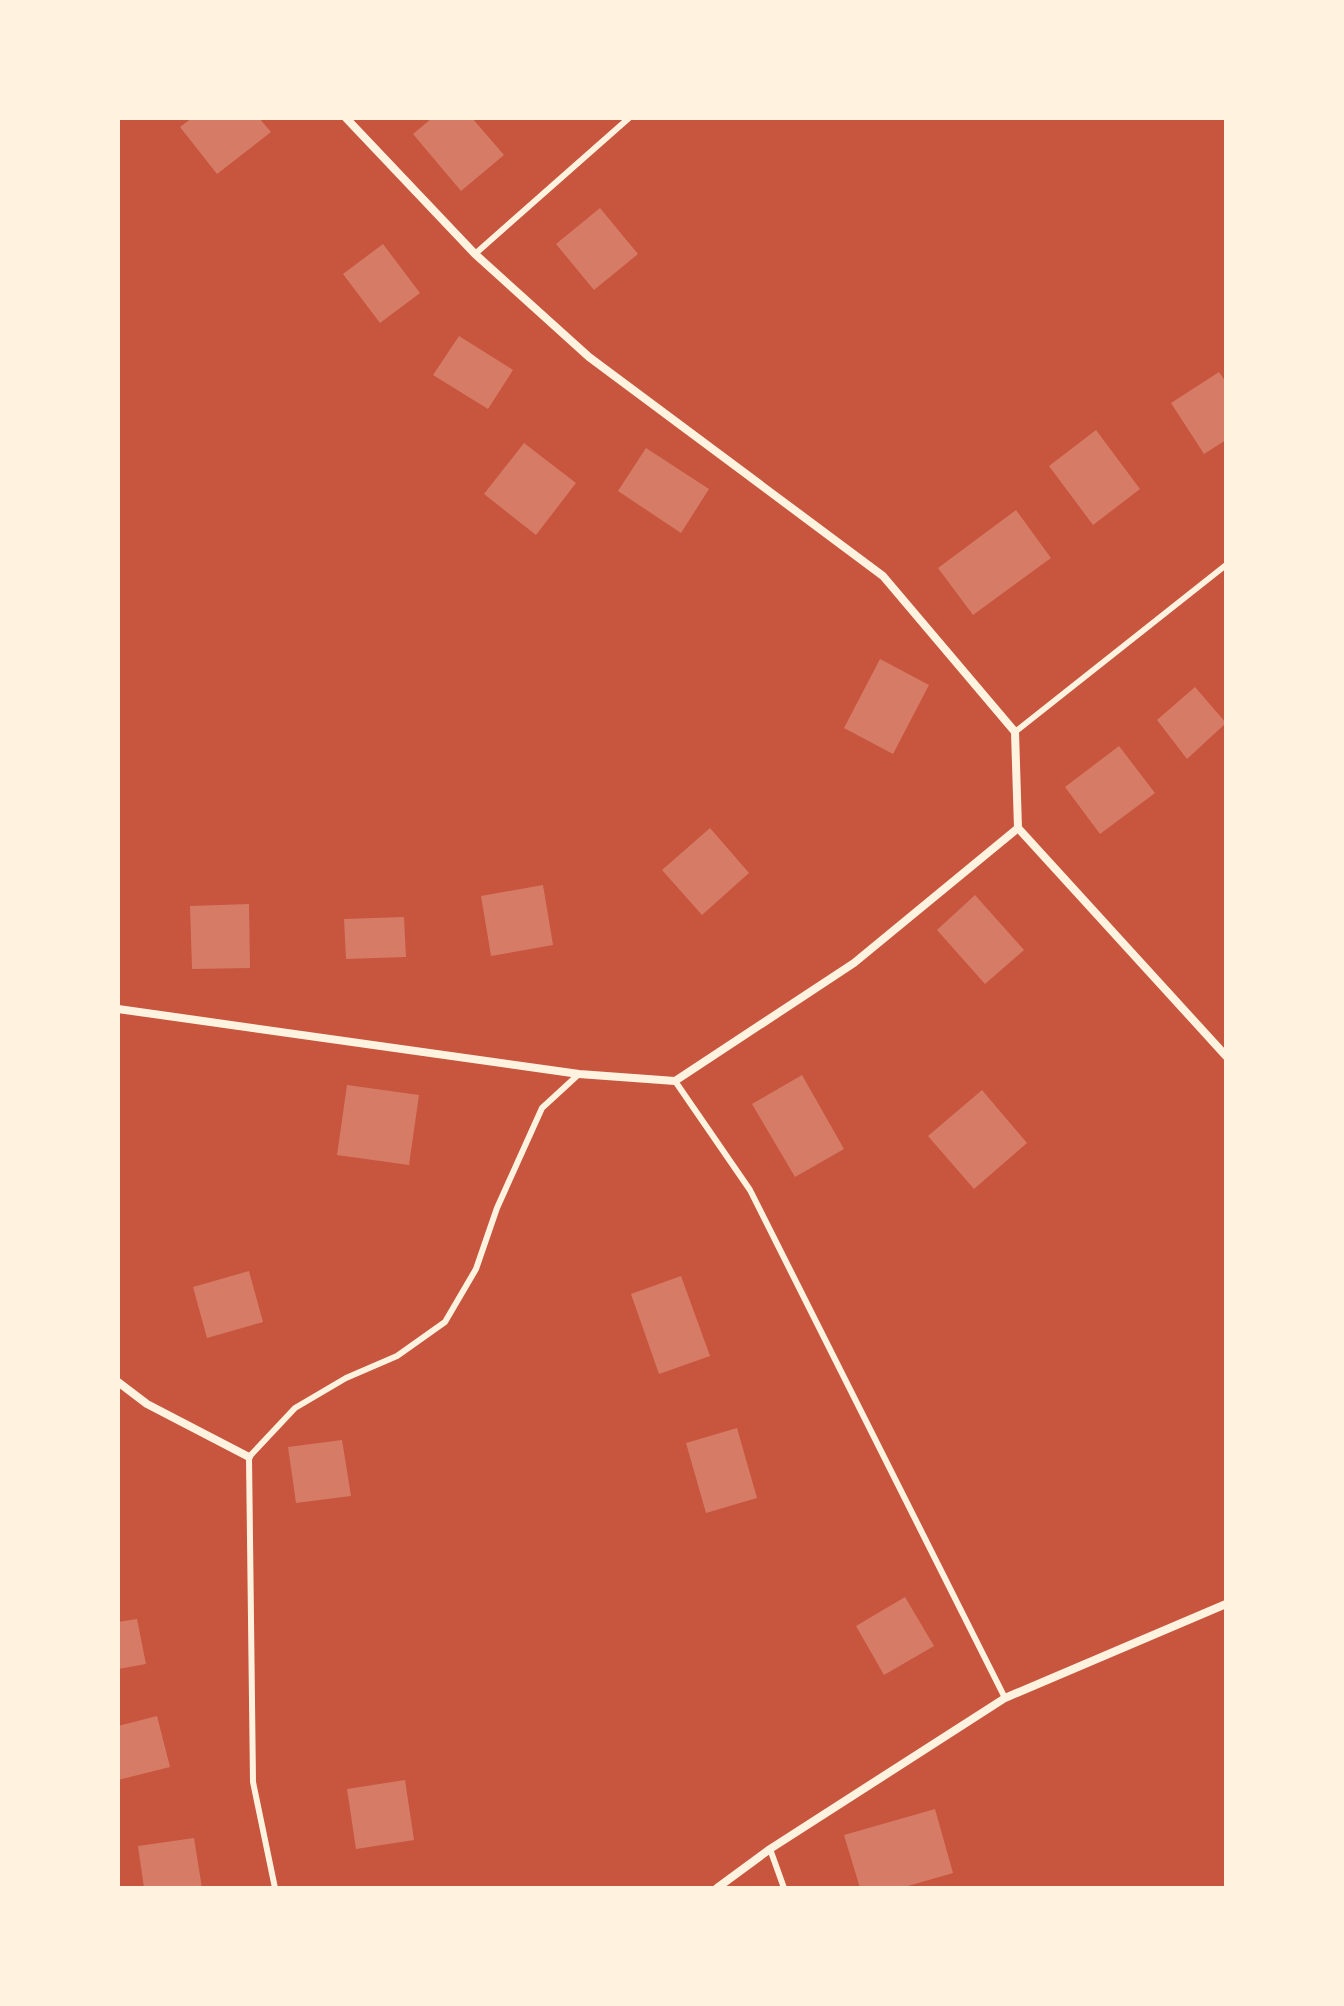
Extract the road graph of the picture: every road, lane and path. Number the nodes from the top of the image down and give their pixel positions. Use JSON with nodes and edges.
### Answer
{"nodes":[{"id":1,"x":346,"y":118,"type":"edge"},
{"id":2,"x":629,"y":118,"type":"edge"},
{"id":3,"x":475,"y":254,"type":"junction"},
{"id":4,"x":1226,"y":565,"type":"edge"},
{"id":5,"x":1015,"y":732,"type":"junction"},
{"id":6,"x":1018,"y":828,"type":"junction"},
{"id":7,"x":118,"y":1009,"type":"edge"},
{"id":8,"x":1226,"y":1056,"type":"edge"},
{"id":9,"x":579,"y":1074,"type":"junction"},
{"id":10,"x":675,"y":1081,"type":"junction"},
{"id":11,"x":118,"y":1382,"type":"edge"},
{"id":12,"x":249,"y":1457,"type":"junction"},
{"id":13,"x":1226,"y":1604,"type":"edge"},
{"id":14,"x":1005,"y":1698,"type":"junction"},
{"id":15,"x":770,"y":1849,"type":"junction"},
{"id":16,"x":275,"y":1888,"type":"edge"},
{"id":17,"x":717,"y":1888,"type":"edge"},
{"id":18,"x":784,"y":1888,"type":"edge"}],
"edges":[{"from":1,"to":3,"type":"street"},
{"from":2,"to":3,"type":"lane"},
{"from":3,"to":5,"type":"street"},
{"from":4,"to":5,"type":"lane"},
{"from":5,"to":6,"type":"street"},
{"from":6,"to":8,"type":"street"},
{"from":6,"to":10,"type":"street"},
{"from":7,"to":9,"type":"street"},
{"from":9,"to":10,"type":"street"},
{"from":9,"to":12,"type":"lane"},
{"from":10,"to":14,"type":"lane"},
{"from":11,"to":12,"type":"street"},
{"from":12,"to":16,"type":"lane"},
{"from":13,"to":14,"type":"street"},
{"from":14,"to":15,"type":"street"},
{"from":15,"to":17,"type":"street"},
{"from":15,"to":18,"type":"lane"}]}
